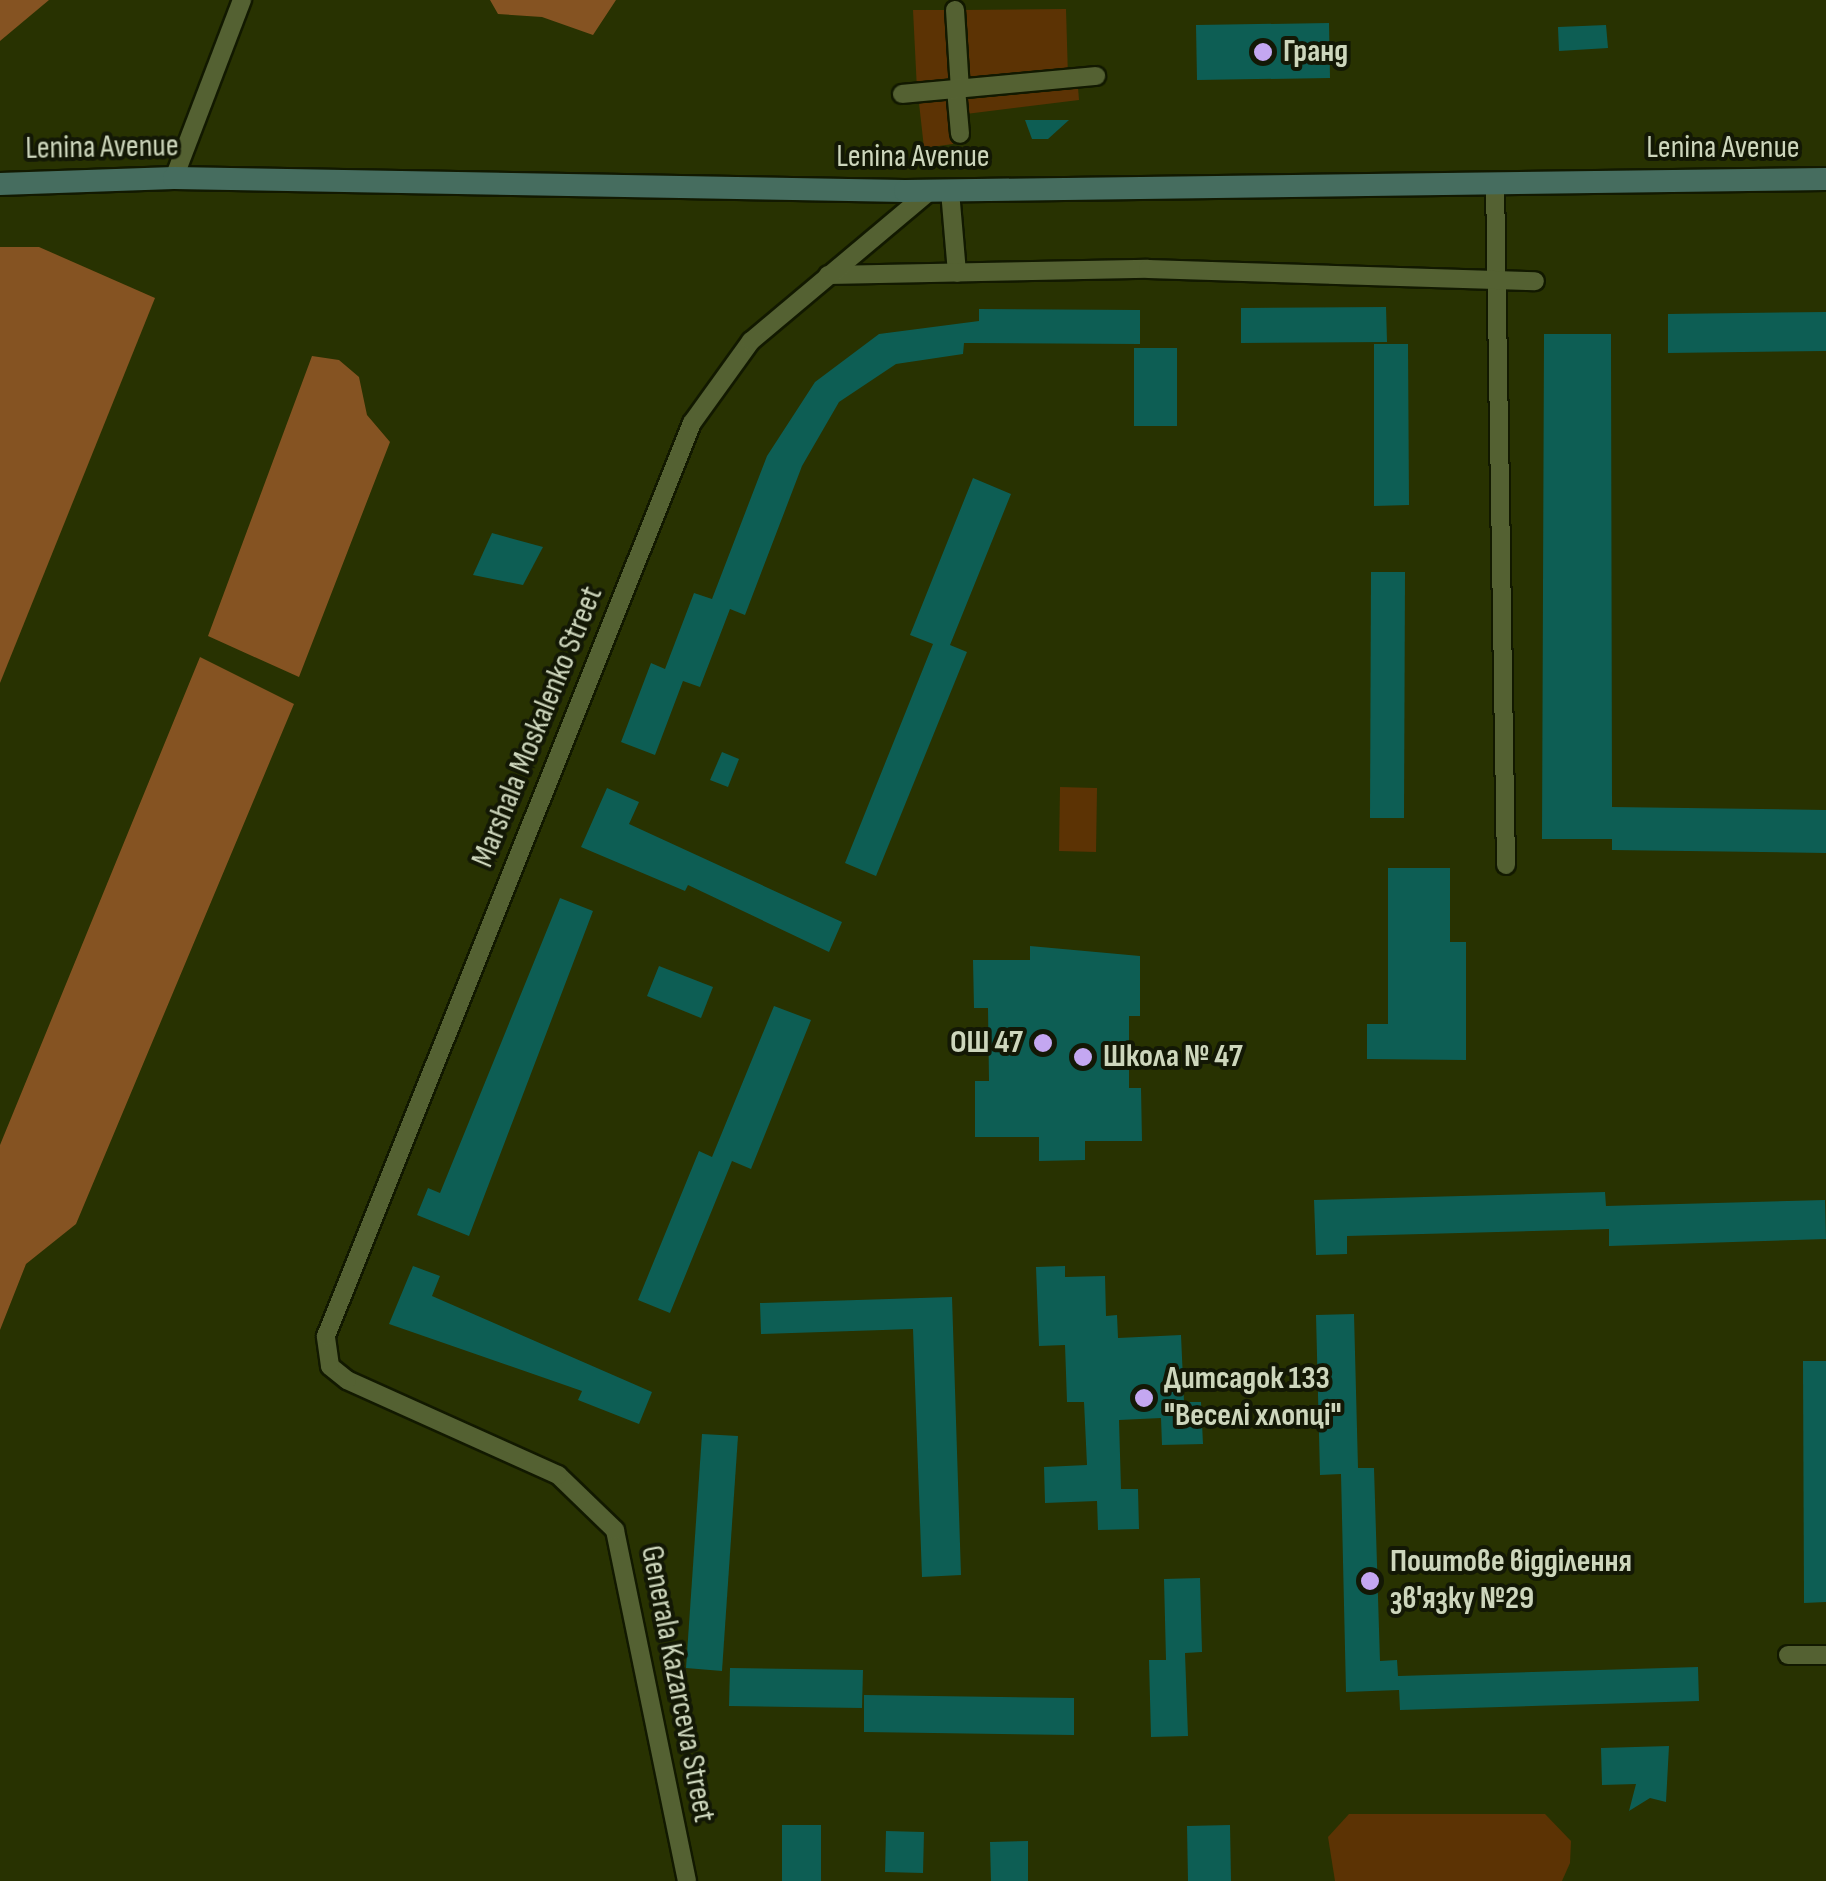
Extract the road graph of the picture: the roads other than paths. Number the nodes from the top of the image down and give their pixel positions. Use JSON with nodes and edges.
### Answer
{"nodes":[{"id":1,"x":242,"y":0,"type":"edge"},
{"id":2,"x":955,"y":10,"type":"dead end"},
{"id":3,"x":1096,"y":76,"type":"dead end"},
{"id":4,"x":958,"y":89,"type":"junction"},
{"id":5,"x":902,"y":94,"type":"dead end"},
{"id":6,"x":960,"y":134,"type":"dead end"},
{"id":7,"x":174,"y":178,"type":"junction"},
{"id":8,"x":1826,"y":179,"type":"edge"},
{"id":9,"x":1495,"y":182,"type":"junction"},
{"id":10,"x":0,"y":184,"type":"edge"},
{"id":11,"x":940,"y":191,"type":"junction"},
{"id":12,"x":956,"y":273,"type":"junction"},
{"id":13,"x":828,"y":275,"type":"junction"},
{"id":14,"x":1496,"y":281,"type":"junction"},
{"id":15,"x":1536,"y":281,"type":"dead end"},
{"id":16,"x":1506,"y":865,"type":"dead end"},
{"id":17,"x":330,"y":1366,"type":"joint"},
{"id":18,"x":1788,"y":1654,"type":"dead end"},
{"id":19,"x":1826,"y":1655,"type":"edge"},
{"id":20,"x":687,"y":1881,"type":"edge"}],
"edges":[{"from":1,"to":7,"type":"street"},
{"from":2,"to":4,"type":"street"},
{"from":3,"to":4,"type":"street"},
{"from":4,"to":5,"type":"street"},
{"from":4,"to":6,"type":"street"},
{"from":7,"to":10,"type":"main road","name":"Lenina Avenue"},
{"from":7,"to":11,"type":"main road","name":"Lenina Avenue"},
{"from":8,"to":9,"type":"main road","name":"Lenina Avenue"},
{"from":9,"to":11,"type":"main road","name":"Lenina Avenue"},
{"from":9,"to":14,"type":"street"},
{"from":11,"to":12,"type":"street"},
{"from":11,"to":13,"type":"street","name":"Marshala Moskalenko Street"},
{"from":12,"to":13,"type":"street"},
{"from":12,"to":14,"type":"street"},
{"from":13,"to":17,"type":"street","name":"Marshala Moskalenko Street"},
{"from":14,"to":15,"type":"street"},
{"from":14,"to":16,"type":"street"},
{"from":17,"to":20,"type":"street","name":"Generala Kazarceva Street"},
{"from":18,"to":19,"type":"street"}]}
